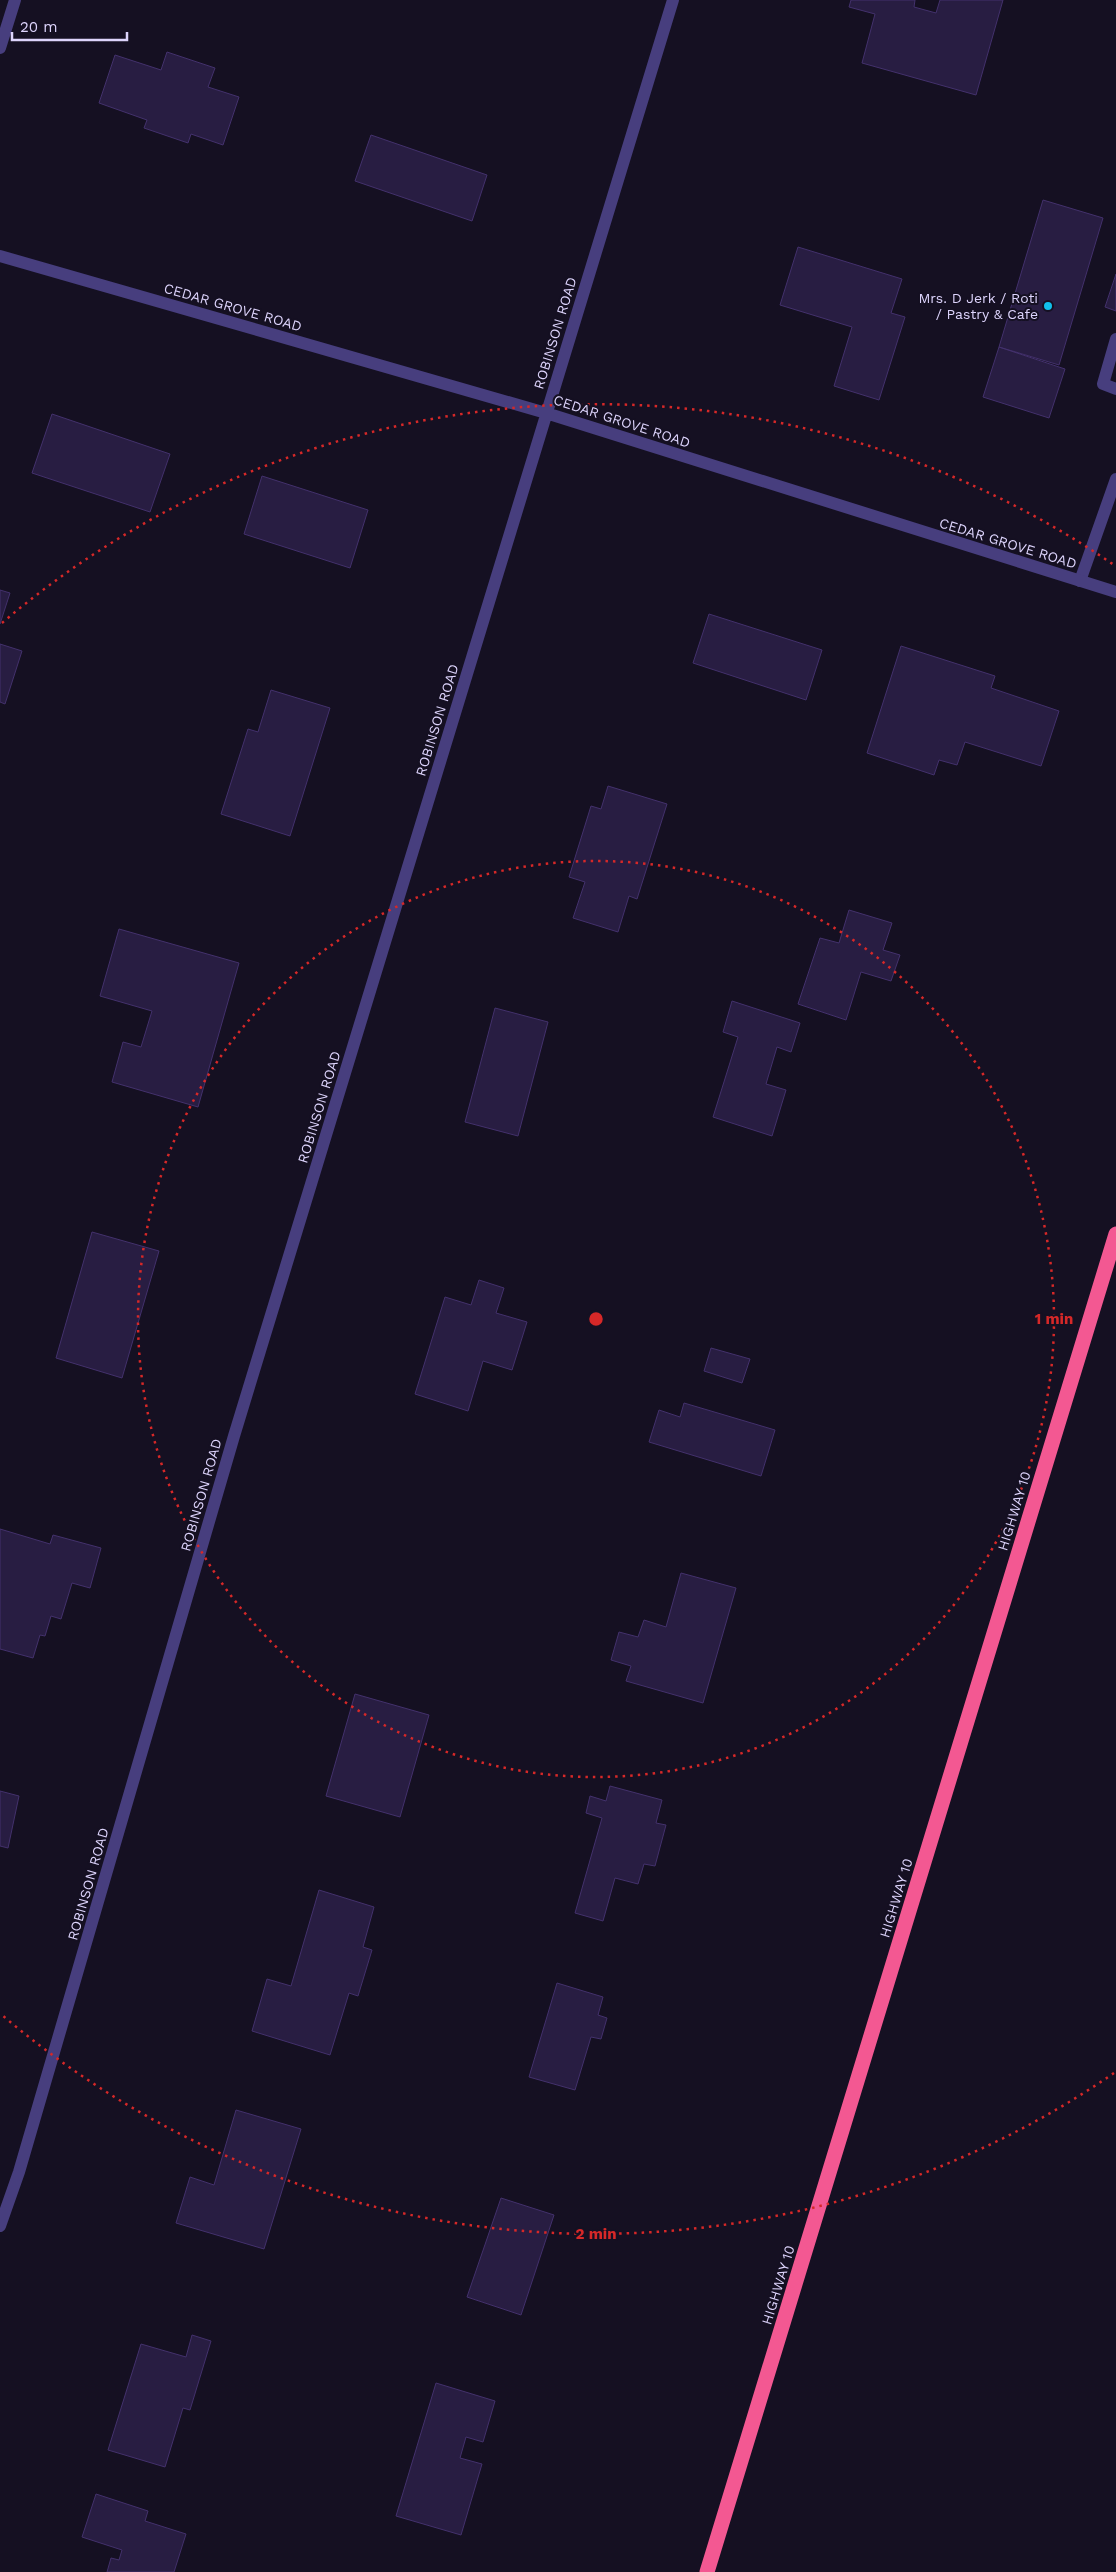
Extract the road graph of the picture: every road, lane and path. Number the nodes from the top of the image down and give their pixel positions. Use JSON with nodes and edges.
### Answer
{"nodes":[{"id":1,"x":16,"y":0,"type":"edge"},
{"id":2,"x":673,"y":0,"type":"edge"},
{"id":3,"x":0,"y":48,"type":"edge"},
{"id":4,"x":0,"y":256,"type":"edge"},
{"id":5,"x":1116,"y":340,"type":"edge"},
{"id":6,"x":1116,"y":388,"type":"edge"},
{"id":7,"x":546,"y":413,"type":"junction"},
{"id":8,"x":1116,"y":478,"type":"edge"},
{"id":9,"x":1080,"y":581,"type":"junction"},
{"id":10,"x":1116,"y":592,"type":"edge"},
{"id":11,"x":1116,"y":1234,"type":"edge"},
{"id":12,"x":0,"y":2226,"type":"edge"},
{"id":13,"x":707,"y":2572,"type":"edge"}],
"edges":[{"from":1,"to":3,"type":"street"},
{"from":2,"to":7,"type":"street","name":"ROBINSON ROAD"},
{"from":4,"to":7,"type":"street","name":"CEDAR GROVE ROAD"},
{"from":5,"to":6,"type":"street"},
{"from":7,"to":9,"type":"street","name":"CEDAR GROVE ROAD"},
{"from":7,"to":12,"type":"street","name":"ROBINSON ROAD"},
{"from":8,"to":9,"type":"street"},
{"from":9,"to":10,"type":"street","name":"CEDAR GROVE ROAD"},
{"from":11,"to":13,"type":"highway","name":"HIGHWAY 10"}]}
